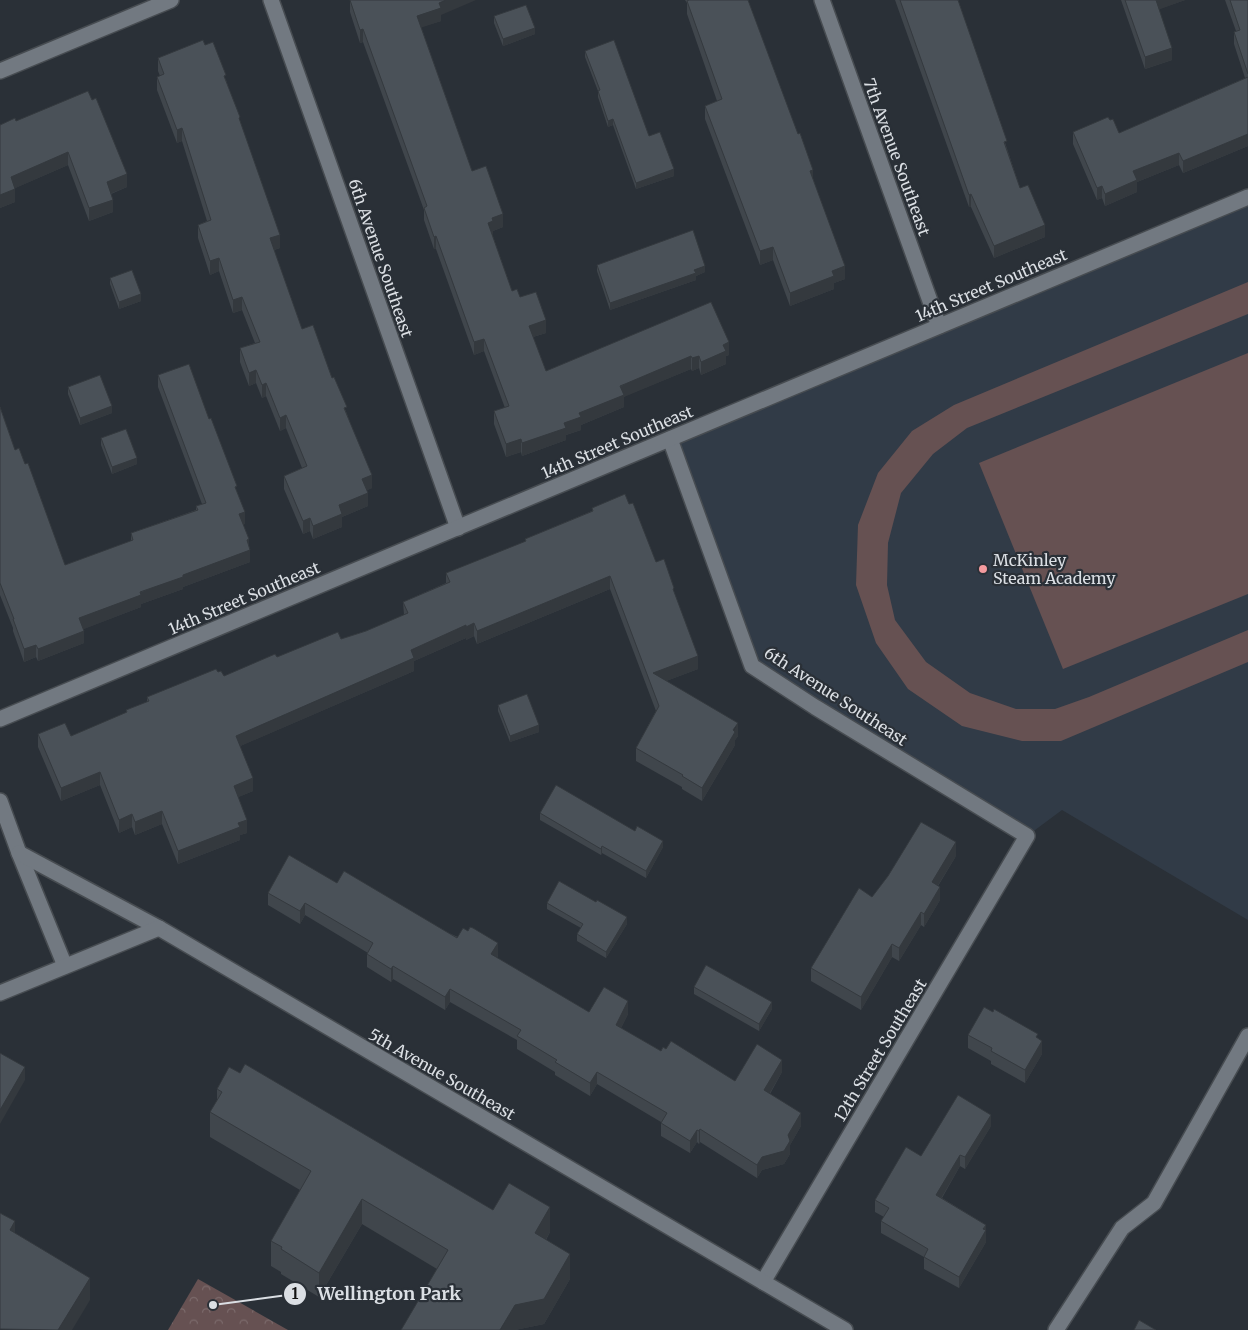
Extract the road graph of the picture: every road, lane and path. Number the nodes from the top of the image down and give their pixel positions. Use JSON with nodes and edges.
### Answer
{"nodes":[{"id":1,"x":171,"y":0,"type":"edge"},
{"id":2,"x":271,"y":0,"type":"edge"},
{"id":3,"x":822,"y":0,"type":"edge"},
{"id":4,"x":0,"y":71,"type":"edge"},
{"id":5,"x":1248,"y":197,"type":"edge"},
{"id":6,"x":939,"y":326,"type":"junction"},
{"id":7,"x":670,"y":439,"type":"junction"},
{"id":8,"x":458,"y":528,"type":"junction"},
{"id":9,"x":0,"y":719,"type":"edge"},
{"id":10,"x":0,"y":801,"type":"edge"},
{"id":11,"x":1027,"y":836,"type":"joint"},
{"id":12,"x":19,"y":853,"type":"junction"},
{"id":13,"x":159,"y":928,"type":"junction"},
{"id":14,"x":65,"y":966,"type":"junction"},
{"id":15,"x":0,"y":993,"type":"edge"},
{"id":16,"x":1248,"y":1036,"type":"edge"},
{"id":17,"x":763,"y":1282,"type":"junction"},
{"id":18,"x":845,"y":1330,"type":"edge"},
{"id":19,"x":1056,"y":1330,"type":"edge"}],
"edges":[{"from":1,"to":4,"type":"street"},
{"from":2,"to":8,"type":"street","name":"6th Avenue Southeast"},
{"from":3,"to":6,"type":"street","name":"7th Avenue Southeast"},
{"from":5,"to":6,"type":"street","name":"14th Street Southeast"},
{"from":6,"to":7,"type":"street","name":"14th Street Southeast"},
{"from":7,"to":8,"type":"street","name":"14th Street Southeast"},
{"from":7,"to":11,"type":"street","name":"6th Avenue Southeast"},
{"from":8,"to":9,"type":"street","name":"14th Street Southeast"},
{"from":10,"to":12,"type":"street"},
{"from":11,"to":17,"type":"street","name":"12th Street Southeast"},
{"from":12,"to":13,"type":"street","name":"5th Avenue Southeast"},
{"from":12,"to":14,"type":"street"},
{"from":13,"to":14,"type":"street"},
{"from":13,"to":17,"type":"street","name":"5th Avenue Southeast"},
{"from":14,"to":15,"type":"street"},
{"from":16,"to":19,"type":"street"},
{"from":17,"to":18,"type":"street","name":"5th Avenue Southeast"}]}
